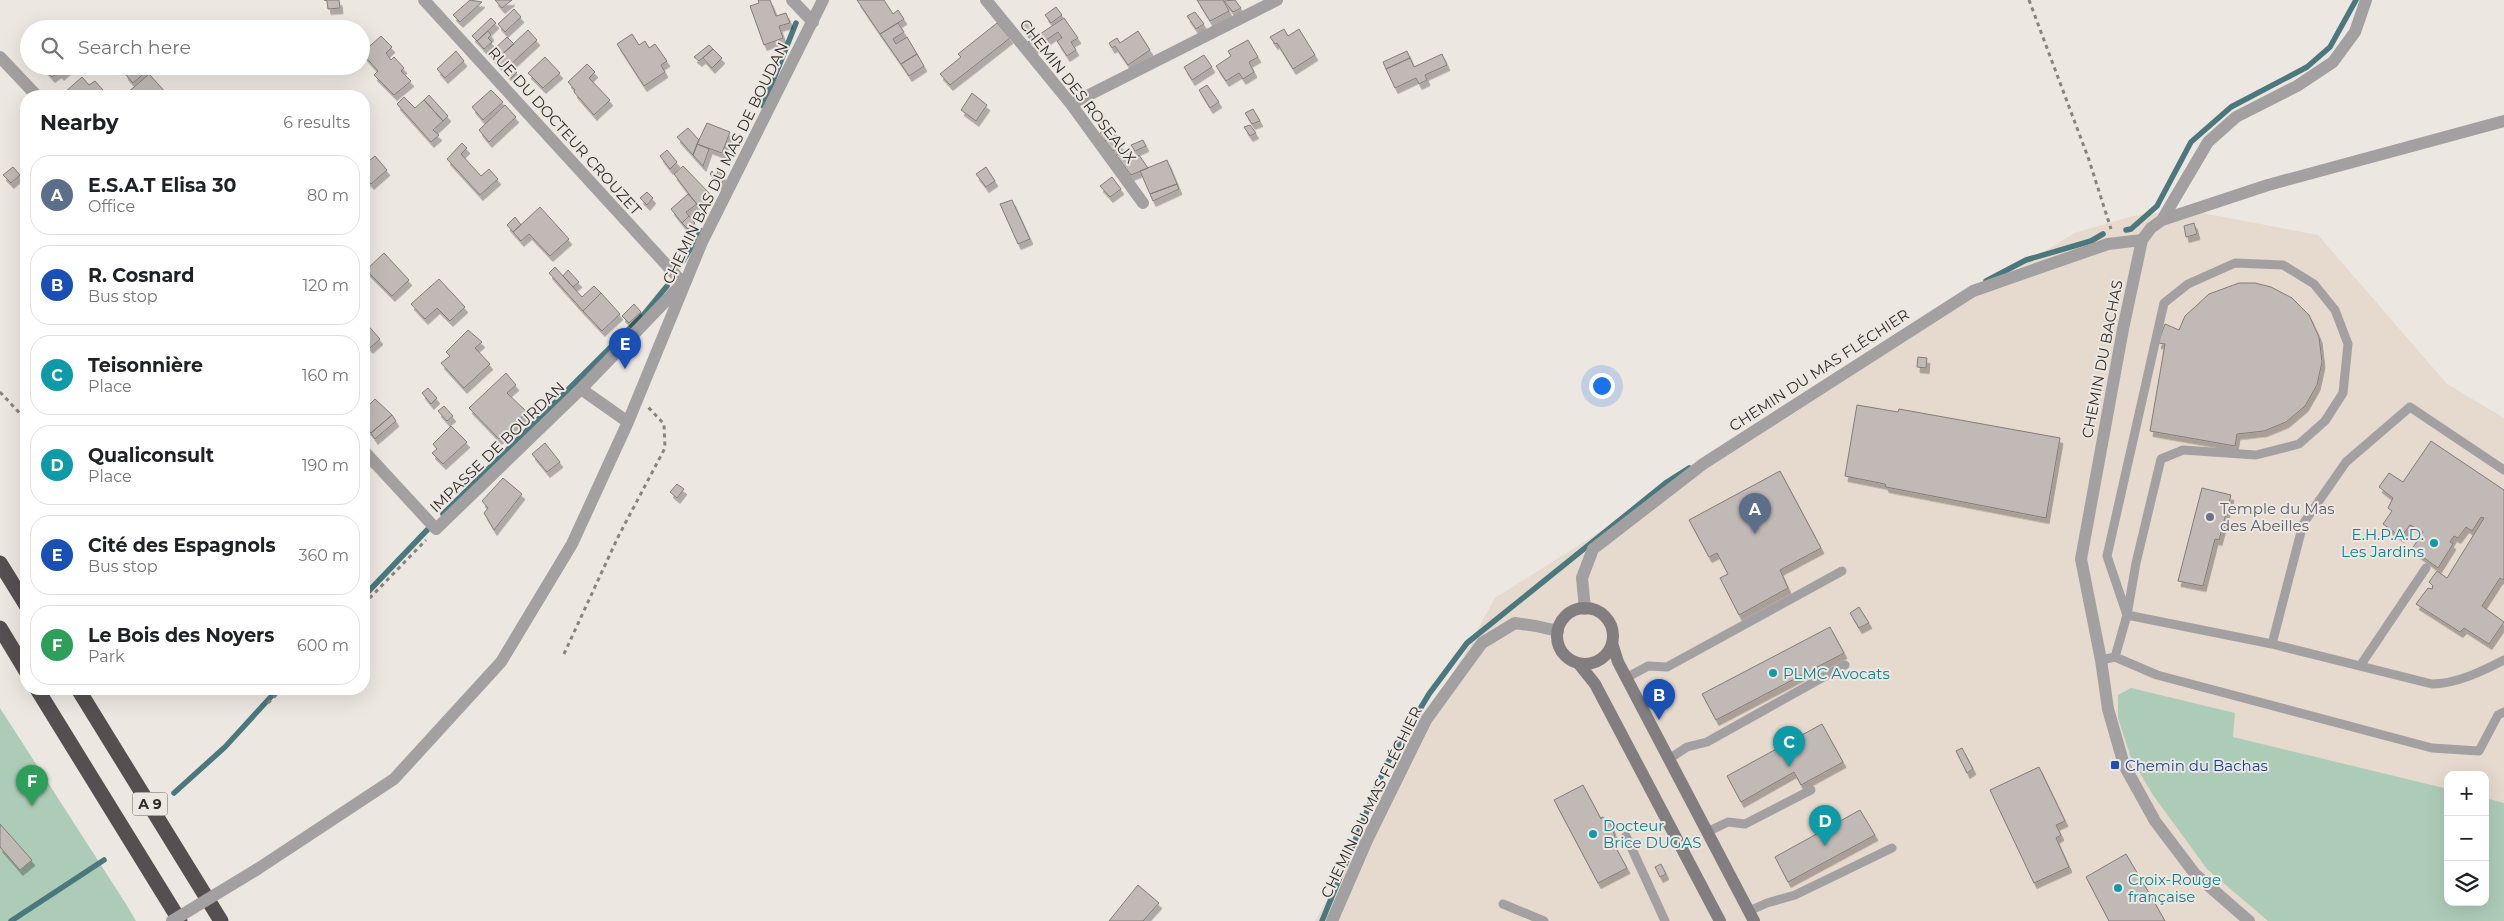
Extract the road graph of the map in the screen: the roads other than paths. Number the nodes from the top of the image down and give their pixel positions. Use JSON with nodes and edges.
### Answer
{"nodes":[{"id":1,"x":424,"y":0,"type":"edge"},
{"id":2,"x":792,"y":0,"type":"edge"},
{"id":3,"x":823,"y":0,"type":"edge"},
{"id":4,"x":986,"y":0,"type":"edge"},
{"id":5,"x":1277,"y":0,"type":"edge"},
{"id":6,"x":2366,"y":0,"type":"edge"},
{"id":7,"x":813,"y":22,"type":"junction"},
{"id":8,"x":0,"y":57,"type":"edge"},
{"id":9,"x":30,"y":90,"type":"edge"},
{"id":10,"x":1071,"y":104,"type":"junction"},
{"id":11,"x":2504,"y":121,"type":"edge"},
{"id":12,"x":1143,"y":203,"type":"dead end"},
{"id":13,"x":2162,"y":220,"type":"junction"},
{"id":14,"x":2142,"y":240,"type":"junction"},
{"id":15,"x":683,"y":283,"type":"junction"},
{"id":16,"x":581,"y":389,"type":"junction"},
{"id":17,"x":628,"y":422,"type":"junction"},
{"id":18,"x":370,"y":458,"type":"edge"},
{"id":19,"x":2504,"y":470,"type":"edge"},
{"id":20,"x":0,"y":563,"type":"edge"},
{"id":21,"x":2426,"y":568,"type":"dead end"},
{"id":22,"x":1842,"y":571,"type":"dead end"},
{"id":23,"x":20,"y":595,"type":"edge"},
{"id":24,"x":1585,"y":609,"type":"junction"},
{"id":25,"x":2127,"y":615,"type":"junction"},
{"id":26,"x":0,"y":628,"type":"edge"},
{"id":27,"x":1558,"y":632,"type":"junction"},
{"id":28,"x":1612,"y":643,"type":"junction"},
{"id":29,"x":2272,"y":644,"type":"junction"},
{"id":30,"x":2115,"y":657,"type":"junction"},
{"id":31,"x":2101,"y":660,"type":"junction"},
{"id":32,"x":2504,"y":660,"type":"edge"},
{"id":33,"x":20,"y":661,"type":"edge"},
{"id":34,"x":1579,"y":664,"type":"junction"},
{"id":35,"x":1845,"y":665,"type":"dead end"},
{"id":36,"x":2360,"y":666,"type":"junction"},
{"id":37,"x":1626,"y":678,"type":"junction"},
{"id":38,"x":41,"y":695,"type":"edge"},
{"id":39,"x":82,"y":695,"type":"edge"},
{"id":40,"x":2504,"y":712,"type":"edge"},
{"id":41,"x":1669,"y":759,"type":"junction"},
{"id":42,"x":1811,"y":790,"type":"dead end"},
{"id":43,"x":1707,"y":832,"type":"junction"},
{"id":44,"x":1626,"y":836,"type":"dead end"},
{"id":45,"x":1892,"y":848,"type":"dead end"},
{"id":46,"x":1502,"y":904,"type":"dead end"},
{"id":47,"x":1752,"y":916,"type":"edge"},
{"id":48,"x":1716,"y":920,"type":"edge"},
{"id":49,"x":172,"y":921,"type":"edge"},
{"id":50,"x":180,"y":921,"type":"edge"},
{"id":51,"x":221,"y":921,"type":"edge"},
{"id":52,"x":1332,"y":921,"type":"edge"},
{"id":53,"x":1544,"y":921,"type":"edge"},
{"id":54,"x":1665,"y":921,"type":"edge"},
{"id":55,"x":2249,"y":921,"type":"edge"}],
"edges":[{"from":1,"to":15,"type":"street","name":"RUE DU DOCTEUR CROUZET"},
{"from":2,"to":7,"type":"street"},
{"from":3,"to":7,"type":"street","name":"CHEMIN BAS DU MAS DE BOUDAN"},
{"from":4,"to":10,"type":"street","name":"CHEMIN DES ROSEAUX"},
{"from":5,"to":10,"type":"street"},
{"from":6,"to":13,"type":"street"},
{"from":7,"to":15,"type":"street","name":"CHEMIN BAS DU MAS DE BOUDAN"},
{"from":8,"to":9,"type":"street"},
{"from":10,"to":12,"type":"street","name":"CHEMIN DES ROSEAUX"},
{"from":11,"to":13,"type":"street"},
{"from":13,"to":14,"type":"street"},
{"from":14,"to":24,"type":"street","name":"CHEMIN DU MAS FLÉCHIER"},
{"from":14,"to":31,"type":"street","name":"CHEMIN DU BACHAS"},
{"from":15,"to":16,"type":"street","name":"IMPASSE DE BOURDAN"},
{"from":15,"to":17,"type":"street","name":"CHEMIN BAS DU MAS DE BOUDAN"},
{"from":16,"to":17,"type":"street","name":"IMPASSE DE BOURDAN"},
{"from":16,"to":18,"type":"street","name":"IMPASSE DE BOURDAN"},
{"from":17,"to":49,"type":"street","name":"CHEMIN BAS DU MAS DE BOUDAN","bridge":true},
{"from":19,"to":29,"type":"lane"},
{"from":20,"to":23,"type":"highway"},
{"from":21,"to":36,"type":"lane"},
{"from":22,"to":37,"type":"lane"},
{"from":24,"to":27,"type":"main road"},
{"from":24,"to":28,"type":"main road"},
{"from":25,"to":25,"type":"lane"},
{"from":25,"to":29,"type":"lane"},
{"from":25,"to":30,"type":"lane"},
{"from":26,"to":33,"type":"highway"},
{"from":27,"to":34,"type":"main road"},
{"from":27,"to":52,"type":"street","name":"CHEMIN DU MAS FLÉCHIER"},
{"from":28,"to":34,"type":"main road"},
{"from":28,"to":37,"type":"main road"},
{"from":29,"to":36,"type":"lane"},
{"from":30,"to":31,"type":"lane"},
{"from":30,"to":40,"type":"lane"},
{"from":31,"to":55,"type":"street","name":"CHEMIN DU BACHAS"},
{"from":32,"to":36,"type":"lane"},
{"from":34,"to":48,"type":"main road"},
{"from":35,"to":41,"type":"lane"},
{"from":37,"to":41,"type":"main road"},
{"from":38,"to":50,"type":"highway","number":"A 9"},
{"from":39,"to":51,"type":"highway","number":"A 9"},
{"from":41,"to":43,"type":"main road"},
{"from":42,"to":43,"type":"lane"},
{"from":43,"to":47,"type":"main road"},
{"from":44,"to":54,"type":"lane"},
{"from":45,"to":47,"type":"lane"},
{"from":46,"to":53,"type":"lane"}]}
